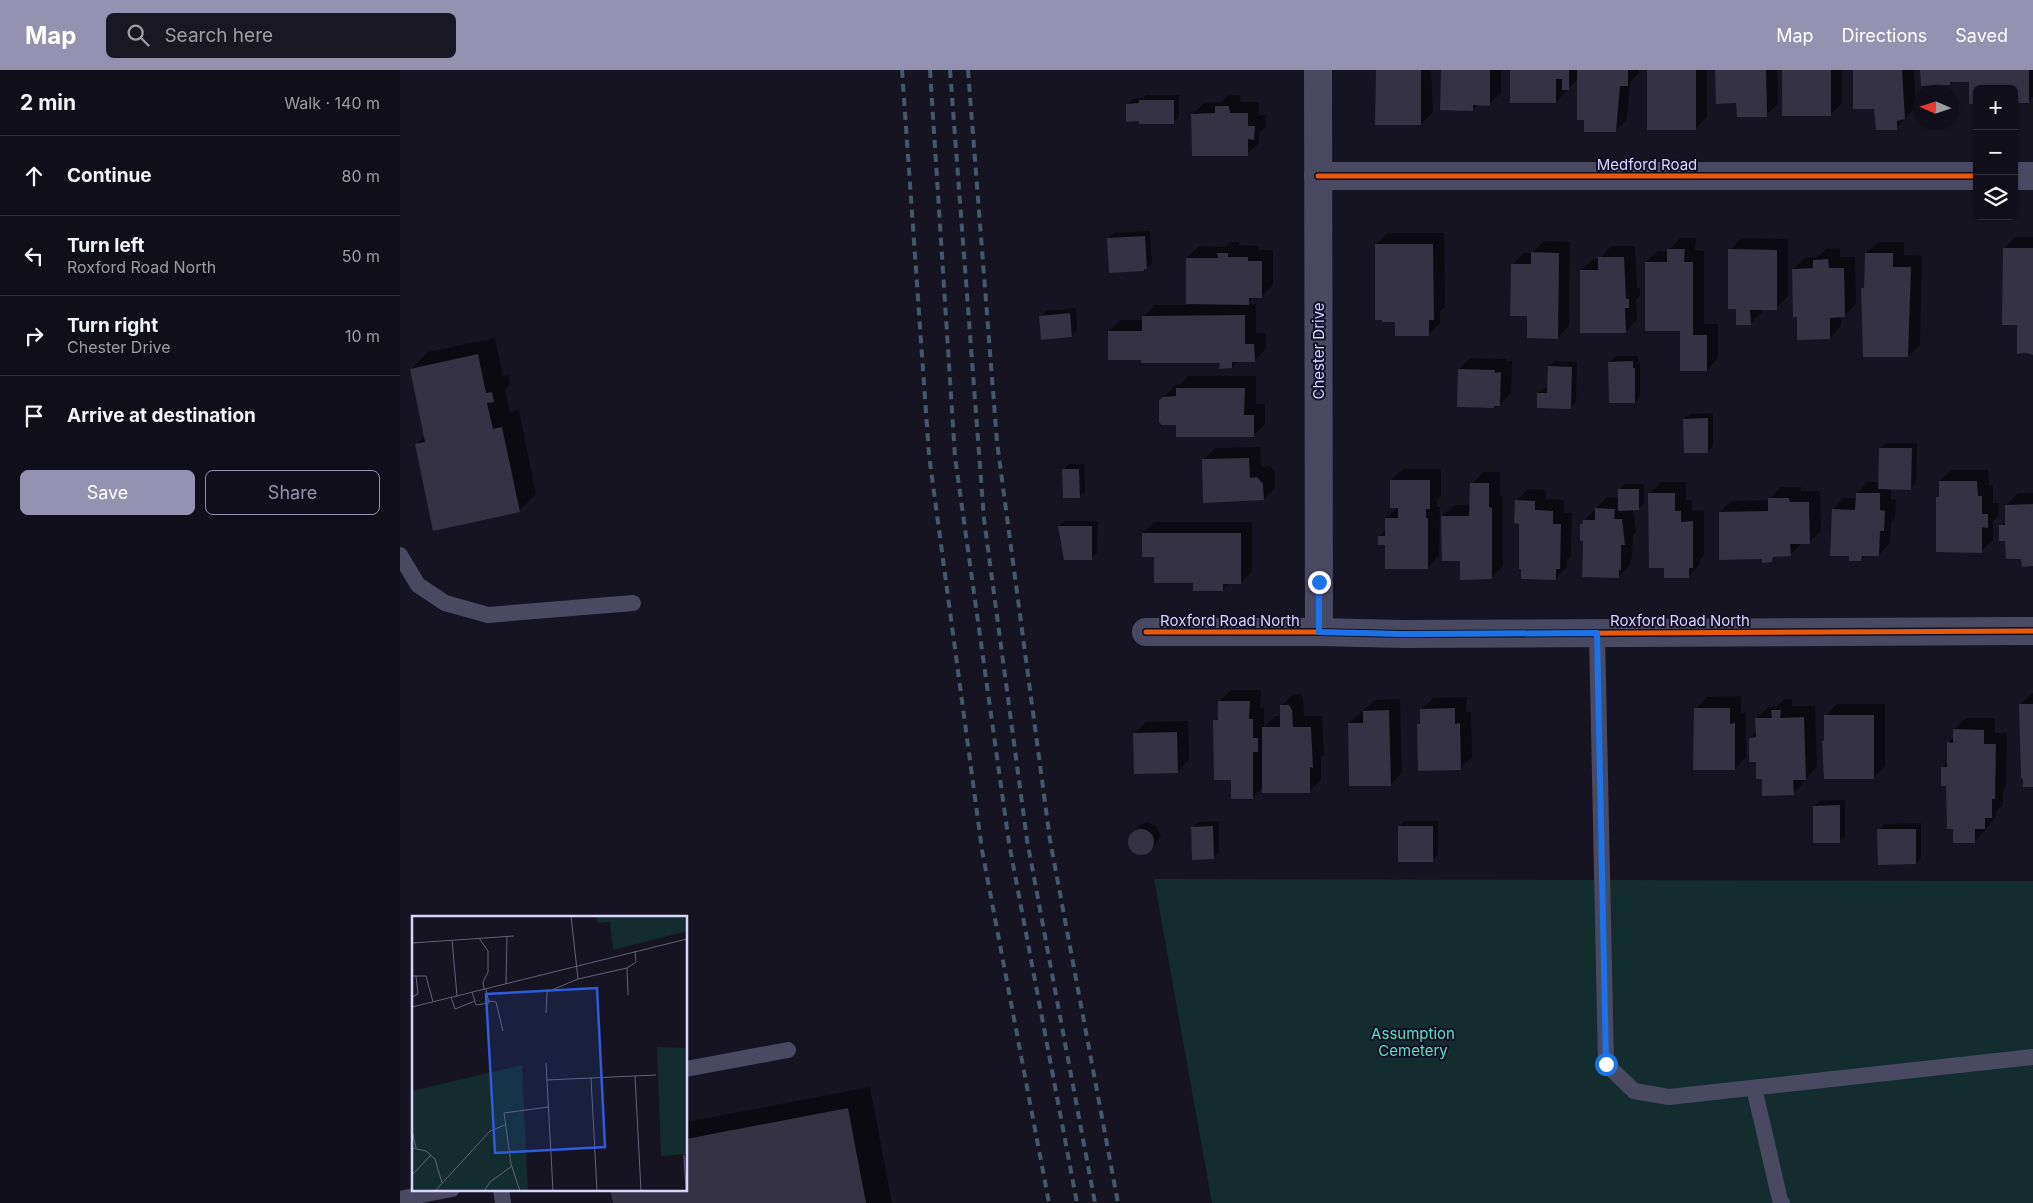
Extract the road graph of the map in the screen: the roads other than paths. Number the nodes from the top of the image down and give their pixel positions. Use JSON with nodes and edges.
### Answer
{"nodes":[{"id":1,"x":1318,"y":70,"type":"edge"},
{"id":2,"x":1318,"y":176,"type":"junction"},
{"id":3,"x":1973,"y":176,"type":"edge"},
{"id":4,"x":2018,"y":176,"type":"edge"},
{"id":5,"x":2033,"y":176,"type":"edge"},
{"id":6,"x":400,"y":555,"type":"edge"},
{"id":7,"x":633,"y":603,"type":"dead end"},
{"id":8,"x":2033,"y":631,"type":"edge"},
{"id":9,"x":1146,"y":632,"type":"dead end"},
{"id":10,"x":1319,"y":632,"type":"junction"},
{"id":11,"x":1597,"y":633,"type":"junction"},
{"id":12,"x":788,"y":1050,"type":"dead end"},
{"id":13,"x":2033,"y":1057,"type":"edge"},
{"id":14,"x":688,"y":1069,"type":"edge"},
{"id":15,"x":1754,"y":1088,"type":"junction"},
{"id":16,"x":447,"y":1190,"type":"edge"},
{"id":17,"x":501,"y":1190,"type":"edge"},
{"id":18,"x":400,"y":1199,"type":"edge"},
{"id":19,"x":503,"y":1203,"type":"edge"},
{"id":20,"x":1782,"y":1203,"type":"edge"}],
"edges":[{"from":1,"to":2,"type":"street","name":"Chester Drive"},
{"from":2,"to":3,"type":"street","name":"Medford Road"},
{"from":2,"to":10,"type":"street","name":"Chester Drive"},
{"from":4,"to":5,"type":"street"},
{"from":6,"to":7,"type":"lane"},
{"from":8,"to":11,"type":"street","name":"Roxford Road North"},
{"from":9,"to":10,"type":"street","name":"Roxford Road North"},
{"from":10,"to":11,"type":"street","name":"Roxford Road North"},
{"from":11,"to":15,"type":"lane"},
{"from":12,"to":14,"type":"lane"},
{"from":13,"to":15,"type":"lane"},
{"from":15,"to":20,"type":"lane"},
{"from":16,"to":18,"type":"lane"},
{"from":17,"to":19,"type":"lane"}]}
